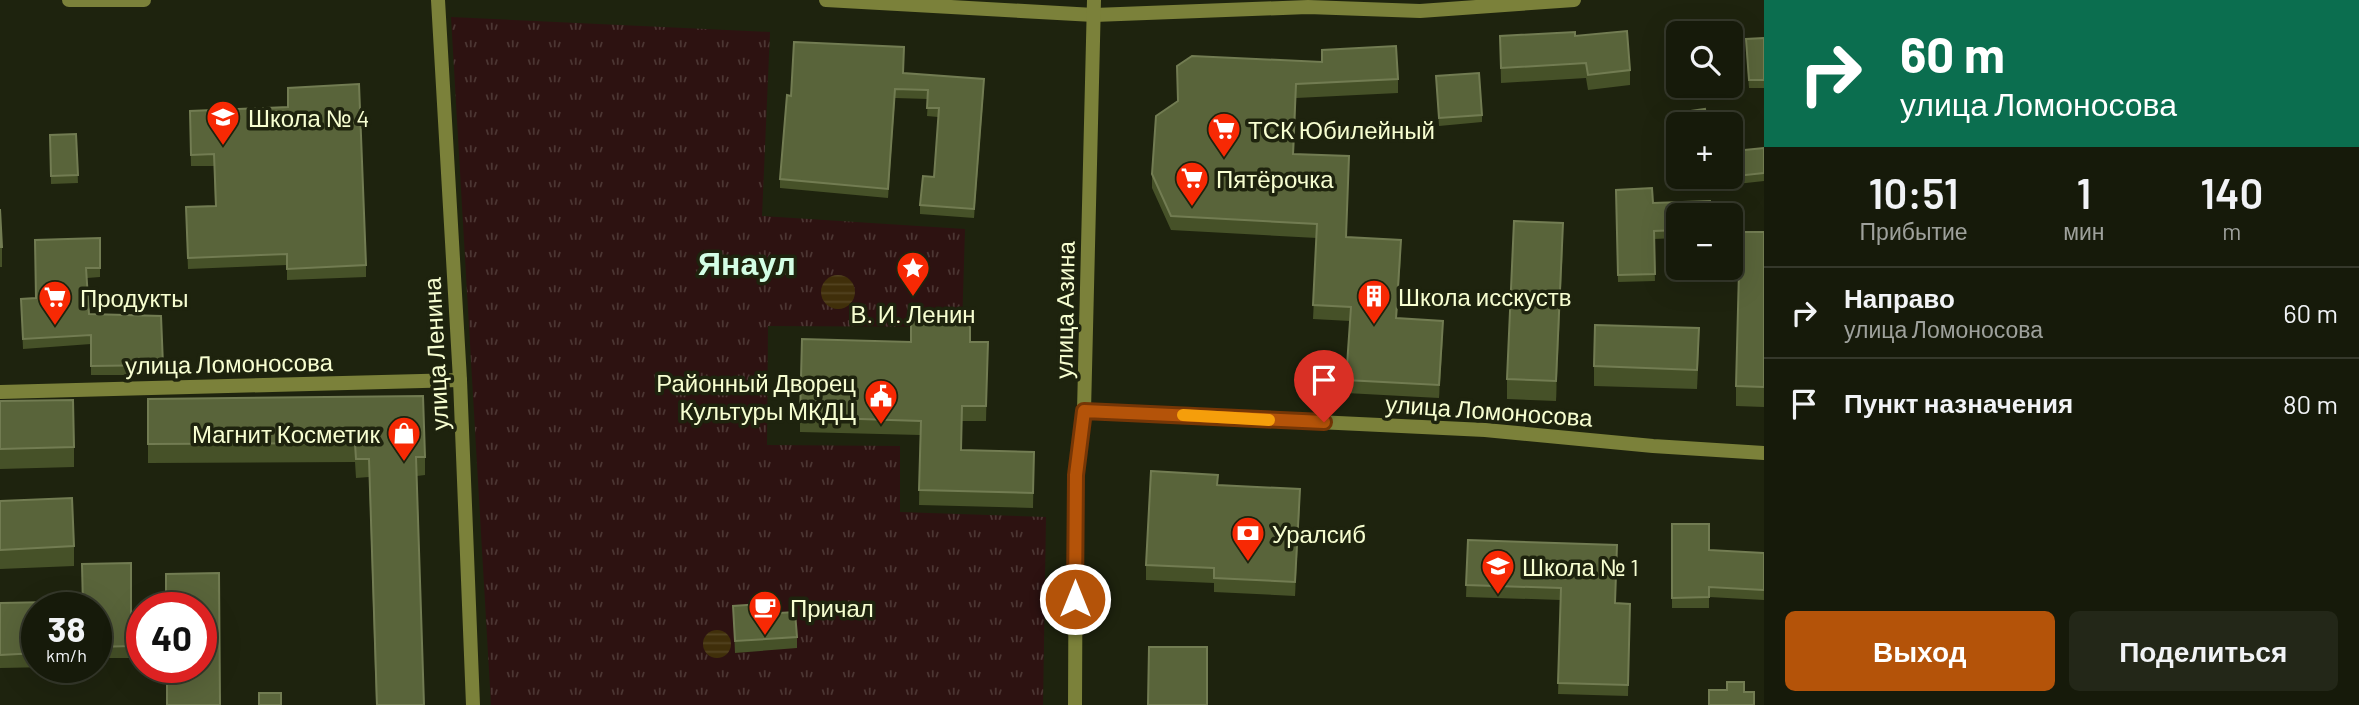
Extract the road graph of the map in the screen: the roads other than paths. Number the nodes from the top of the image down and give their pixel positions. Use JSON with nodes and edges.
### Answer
{"nodes":[{"id":1,"x":68,"y":0,"type":"edge"},
{"id":2,"x":144,"y":0,"type":"edge"},
{"id":3,"x":438,"y":0,"type":"edge"},
{"id":4,"x":826,"y":0,"type":"edge"},
{"id":5,"x":1574,"y":0,"type":"edge"},
{"id":6,"x":1094,"y":7,"type":"edge"},
{"id":7,"x":460,"y":380,"type":"junction"},
{"id":8,"x":0,"y":392,"type":"edge"},
{"id":9,"x":1084,"y":411,"type":"junction"},
{"id":10,"x":1764,"y":453,"type":"edge"},
{"id":11,"x":473,"y":705,"type":"edge"},
{"id":12,"x":1075,"y":705,"type":"edge"}],
"edges":[{"from":1,"to":2,"type":"street"},
{"from":3,"to":7,"type":"street","name":"улица Ленина"},
{"from":4,"to":6,"type":"street"},
{"from":5,"to":6,"type":"street"},
{"from":6,"to":9,"type":"street","name":"улица Азина"},
{"from":7,"to":8,"type":"street","name":"улица Ломоносова"},
{"from":7,"to":11,"type":"street","name":"улица Ленина"},
{"from":9,"to":10,"type":"street","name":"улица Ломоносова"},
{"from":9,"to":12,"type":"street","name":"улица Азина"}]}
